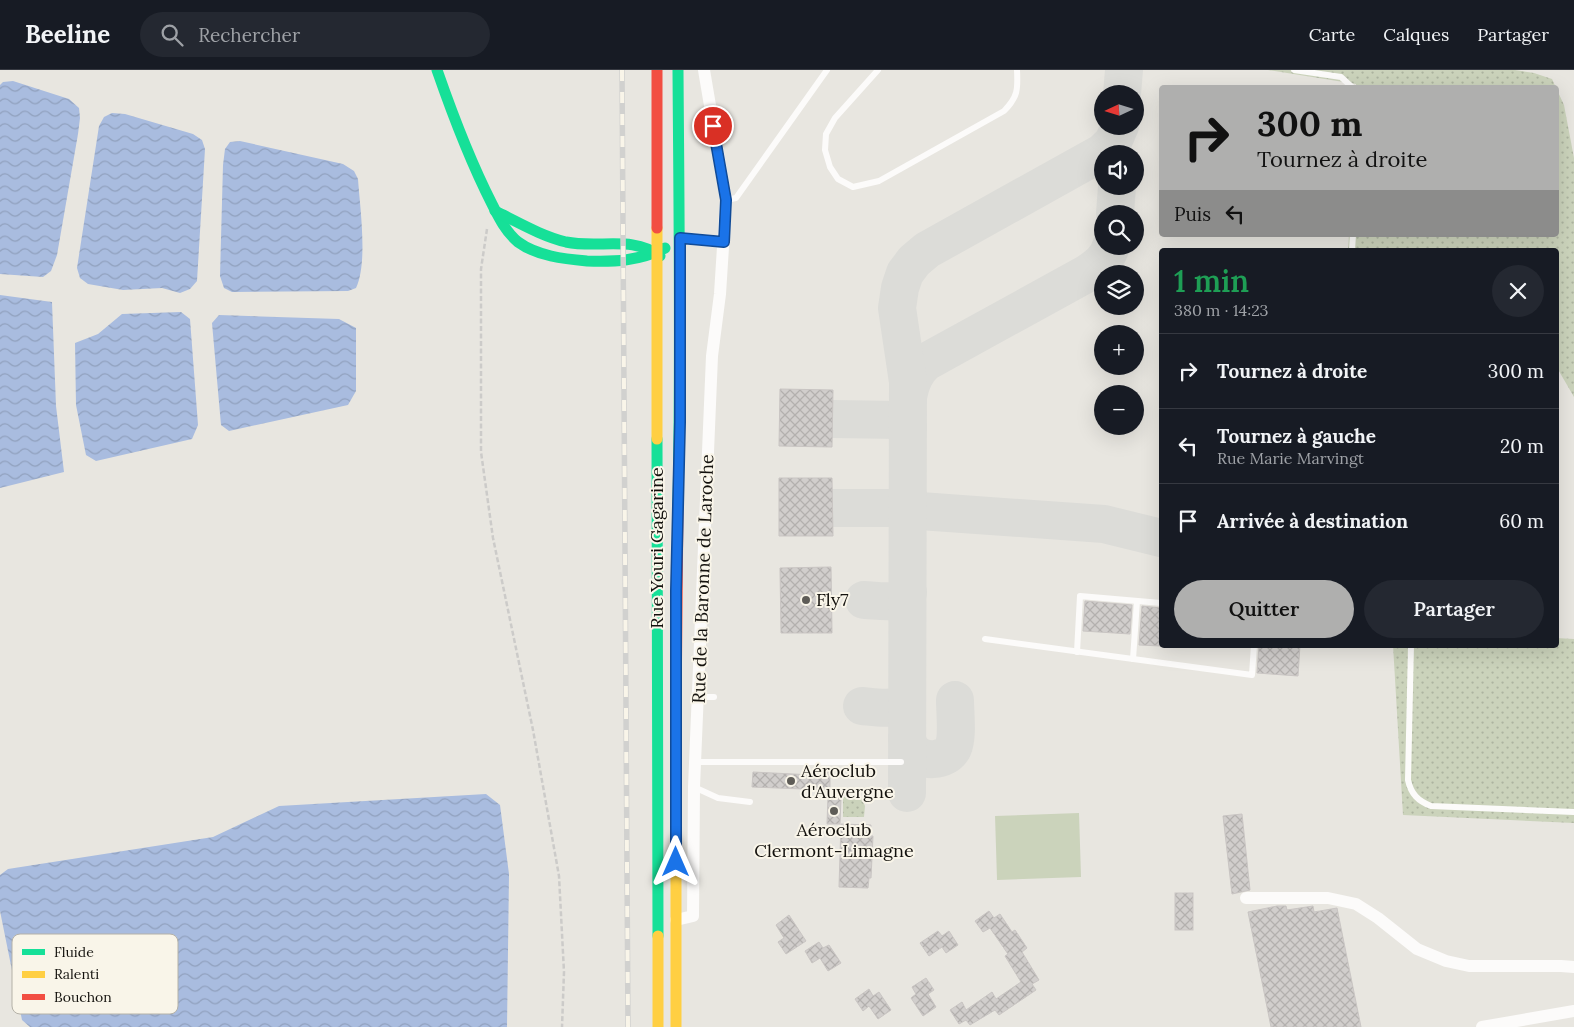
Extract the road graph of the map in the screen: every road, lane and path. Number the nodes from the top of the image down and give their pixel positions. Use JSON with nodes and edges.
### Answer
{"nodes":[{"id":1,"x":437,"y":70,"type":"edge"},
{"id":2,"x":657,"y":70,"type":"edge"},
{"id":3,"x":678,"y":70,"type":"edge"},
{"id":4,"x":704,"y":70,"type":"edge"},
{"id":5,"x":826,"y":70,"type":"edge"},
{"id":6,"x":878,"y":70,"type":"edge"},
{"id":7,"x":1017,"y":70,"type":"edge"},
{"id":8,"x":1294,"y":70,"type":"edge"},
{"id":9,"x":1350,"y":85,"type":"edge"},
{"id":10,"x":658,"y":139,"type":"junction"},
{"id":11,"x":726,"y":200,"type":"junction"},
{"id":12,"x":495,"y":211,"type":"junction"},
{"id":13,"x":647,"y":225,"type":"dead end"},
{"id":14,"x":680,"y":238,"type":"junction"},
{"id":15,"x":724,"y":242,"type":"junction"},
{"id":16,"x":657,"y":253,"type":"junction"},
{"id":17,"x":639,"y":266,"type":"junction"},
{"id":18,"x":680,"y":276,"type":"junction"},
{"id":19,"x":656,"y":282,"type":"junction"},
{"id":20,"x":1137,"y":601,"type":"junction"},
{"id":21,"x":1159,"y":603,"type":"edge"},
{"id":22,"x":986,"y":639,"type":"dead end"},
{"id":23,"x":1254,"y":648,"type":"edge"},
{"id":24,"x":1411,"y":648,"type":"edge"},
{"id":25,"x":1077,"y":652,"type":"junction"},
{"id":26,"x":1133,"y":659,"type":"junction"},
{"id":27,"x":698,"y":697,"type":"junction"},
{"id":28,"x":714,"y":697,"type":"dead end"},
{"id":29,"x":695,"y":762,"type":"junction"},
{"id":30,"x":900,"y":762,"type":"dead end"},
{"id":31,"x":694,"y":787,"type":"junction"},
{"id":32,"x":750,"y":802,"type":"dead end"},
{"id":33,"x":1574,"y":812,"type":"edge"},
{"id":34,"x":1246,"y":898,"type":"dead end"},
{"id":35,"x":676,"y":920,"type":"junction"},
{"id":36,"x":1574,"y":967,"type":"edge"},
{"id":37,"x":1574,"y":1012,"type":"edge"},
{"id":38,"x":562,"y":1027,"type":"edge"},
{"id":39,"x":658,"y":1027,"type":"edge"},
{"id":40,"x":676,"y":1027,"type":"edge"},
{"id":41,"x":1482,"y":1027,"type":"edge"}],
"edges":[{"from":1,"to":12,"type":"main road"},
{"from":2,"to":10,"type":"main road","name":"Rue Youri Gagarine"},
{"from":3,"to":14,"type":"main road","name":"Rue Youri Gagarine"},
{"from":4,"to":11,"type":"street","name":"Rue de la Baronne de Laroche"},
{"from":5,"to":11,"type":"lane"},
{"from":6,"to":7,"type":"lane"},
{"from":8,"to":9,"type":"lane"},
{"from":10,"to":13,"type":"main road"},
{"from":10,"to":14,"type":"main road"},
{"from":10,"to":16,"type":"main road","name":"Rue Youri Gagarine"},
{"from":11,"to":15,"type":"street","name":"Rue de la Baronne de Laroche"},
{"from":12,"to":16,"type":"main road"},
{"from":12,"to":17,"type":"main road"},
{"from":12,"to":38,"type":"path"},
{"from":14,"to":15,"type":"street"},
{"from":14,"to":16,"type":"main road"},
{"from":14,"to":18,"type":"main road","name":"Rue Youri Gagarine"},
{"from":15,"to":27,"type":"street","name":"Rue de la Baronne de Laroche"},
{"from":16,"to":17,"type":"main road"},
{"from":16,"to":18,"type":"main road"},
{"from":16,"to":19,"type":"main road","name":"Rue Youri Gagarine"},
{"from":17,"to":19,"type":"main road"},
{"from":18,"to":35,"type":"main road","name":"Rue Youri Gagarine"},
{"from":19,"to":39,"type":"main road","name":"Rue Youri Gagarine"},
{"from":20,"to":21,"type":"lane"},
{"from":20,"to":25,"type":"lane"},
{"from":20,"to":26,"type":"lane"},
{"from":22,"to":25,"type":"lane"},
{"from":23,"to":26,"type":"lane"},
{"from":24,"to":33,"type":"lane"},
{"from":25,"to":26,"type":"lane"},
{"from":27,"to":28,"type":"lane"},
{"from":27,"to":29,"type":"street","name":"Rue de la Baronne de Laroche"},
{"from":29,"to":30,"type":"lane"},
{"from":29,"to":31,"type":"street","name":"Rue de la Baronne de Laroche"},
{"from":31,"to":32,"type":"lane"},
{"from":31,"to":35,"type":"street","name":"Rue de la Baronne de Laroche"},
{"from":34,"to":36,"type":"street"},
{"from":35,"to":40,"type":"main road","name":"Rue Youri Gagarine"},
{"from":37,"to":41,"type":"street"}]}
